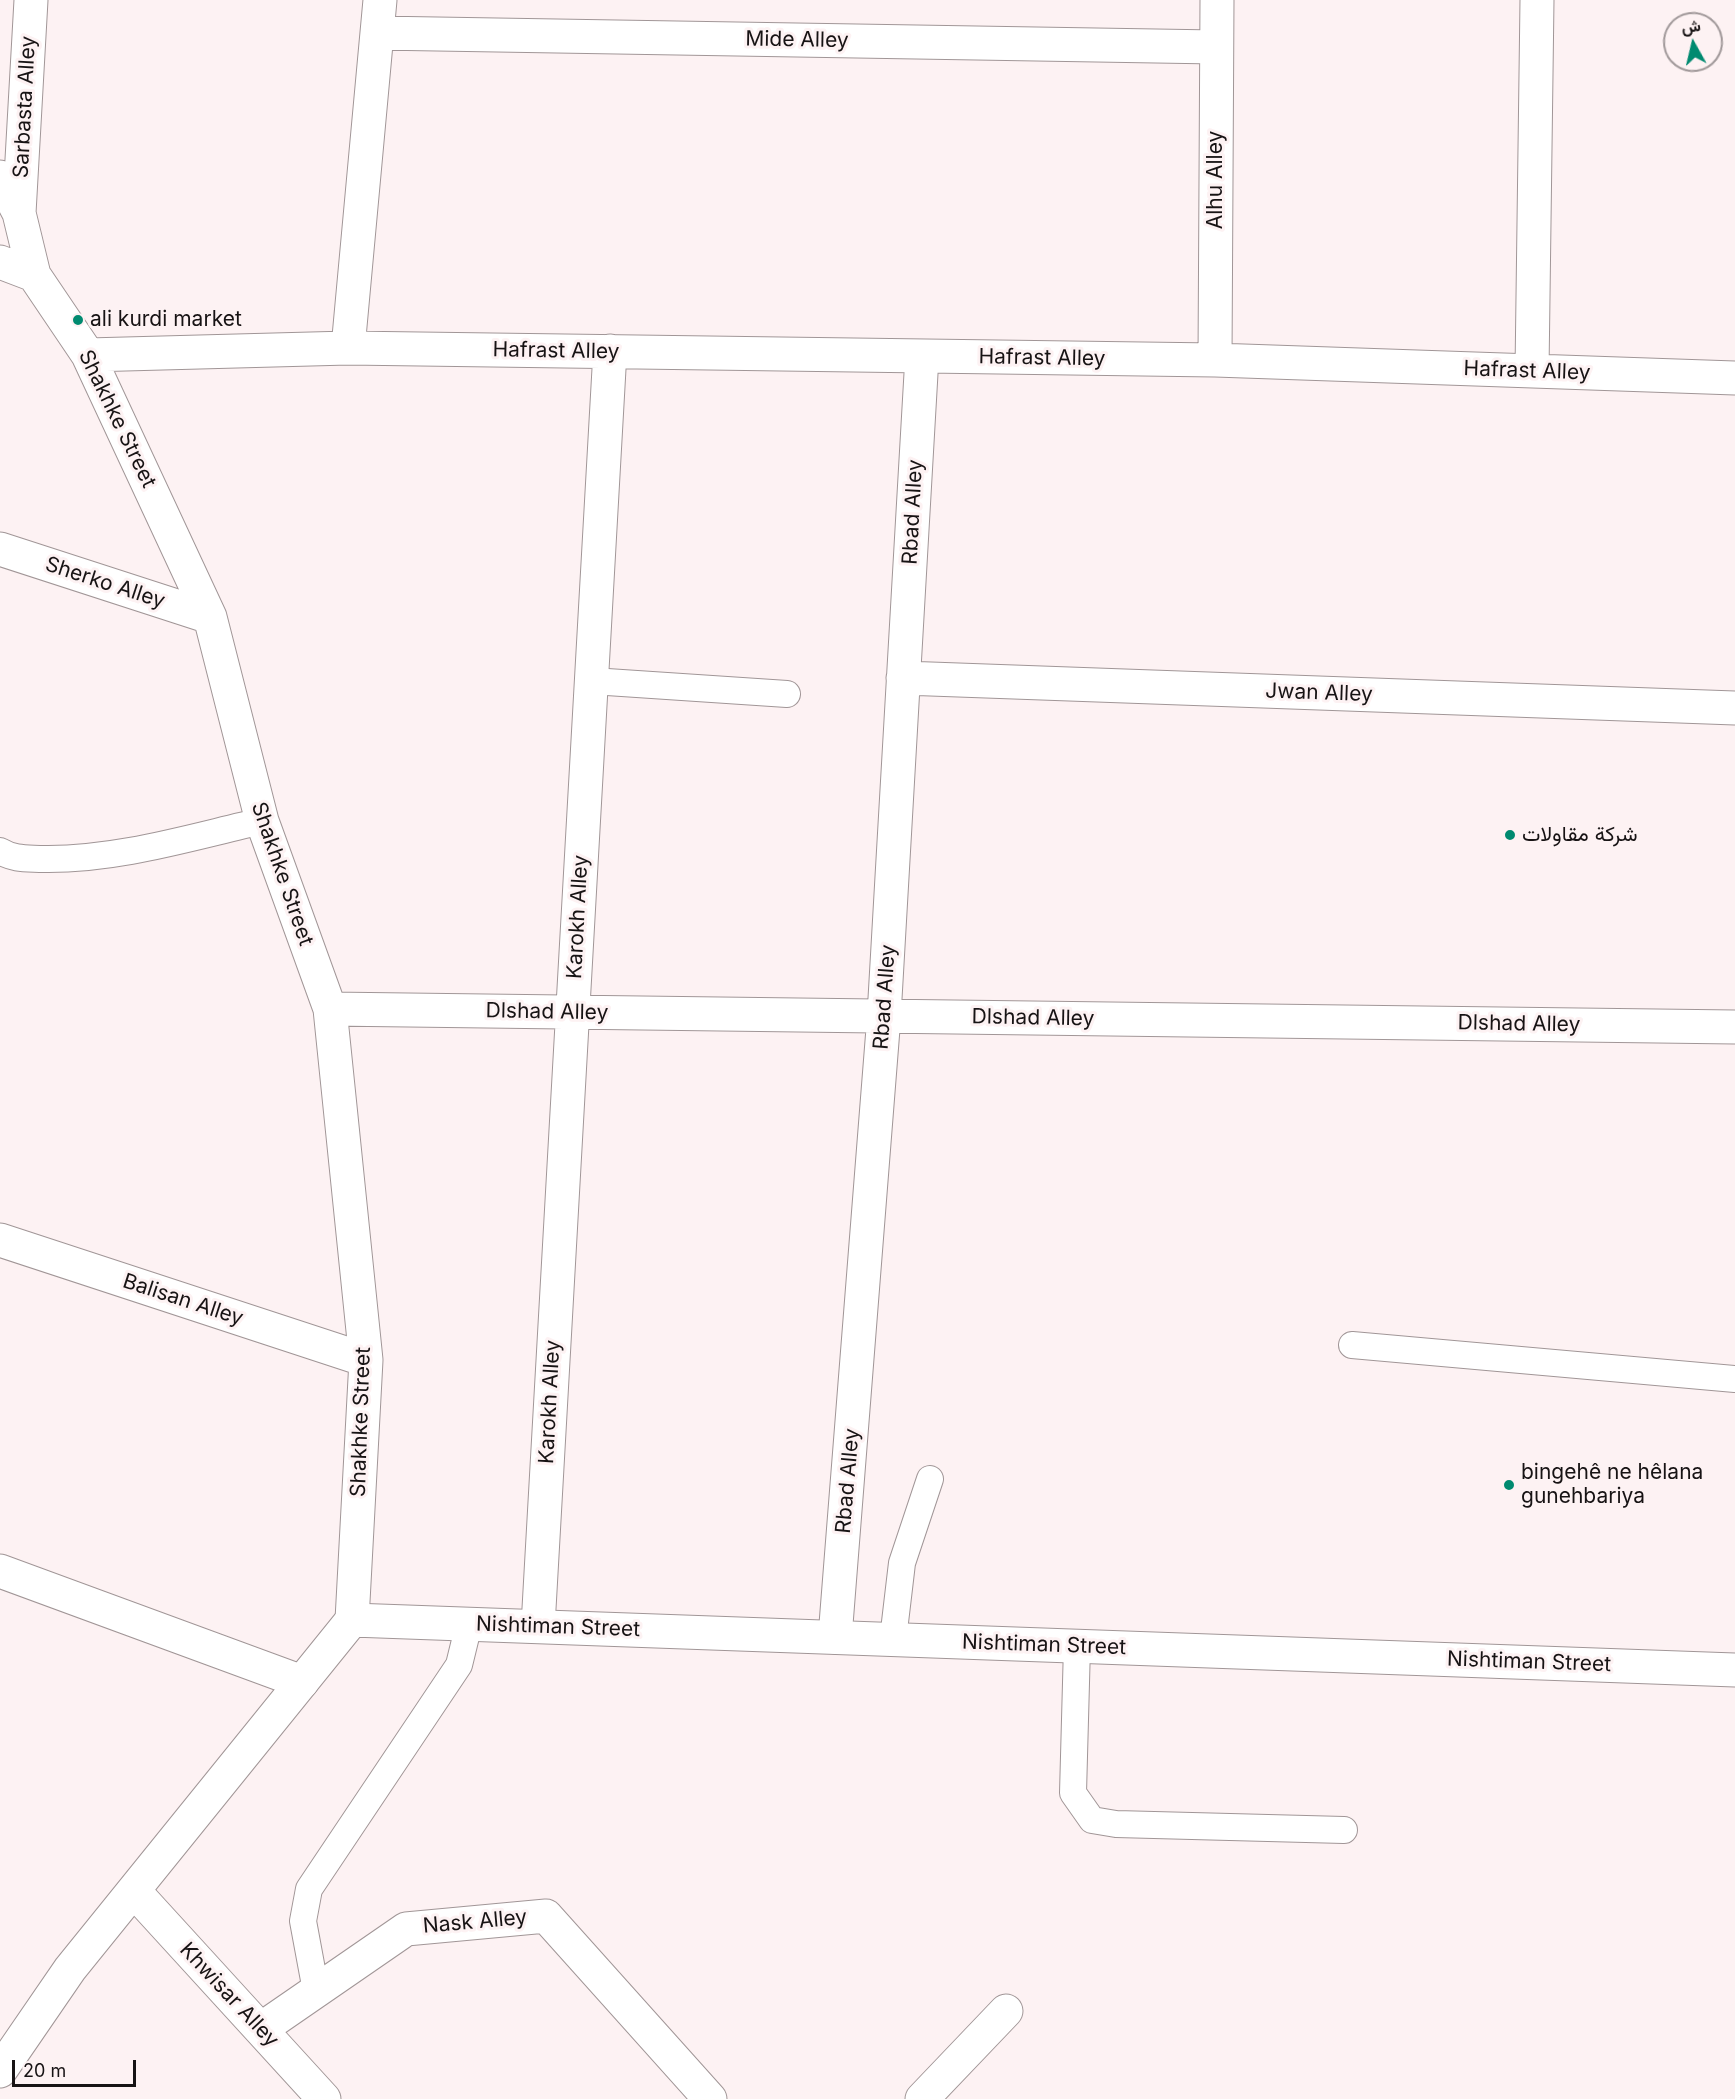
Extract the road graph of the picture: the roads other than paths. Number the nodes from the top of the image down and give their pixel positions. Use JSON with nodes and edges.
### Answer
{"nodes":[{"id":1,"x":31,"y":0,"type":"edge"},
{"id":2,"x":380,"y":0,"type":"edge"},
{"id":3,"x":1217,"y":0,"type":"edge"},
{"id":4,"x":1537,"y":0,"type":"edge"},
{"id":5,"x":377,"y":33,"type":"junction"},
{"id":6,"x":1216,"y":47,"type":"junction"},
{"id":7,"x":0,"y":177,"type":"edge"},
{"id":8,"x":19,"y":213,"type":"junction"},
{"id":9,"x":0,"y":262,"type":"edge"},
{"id":10,"x":34,"y":275,"type":"junction"},
{"id":11,"x":348,"y":348,"type":"junction"},
{"id":12,"x":610,"y":351,"type":"junction"},
{"id":13,"x":88,"y":355,"type":"junction"},
{"id":14,"x":922,"y":356,"type":"junction"},
{"id":15,"x":1215,"y":360,"type":"junction"},
{"id":16,"x":1532,"y":371,"type":"junction"},
{"id":17,"x":1735,"y":378,"type":"edge"},
{"id":18,"x":0,"y":549,"type":"edge"},
{"id":19,"x":210,"y":616,"type":"junction"},
{"id":20,"x":903,"y":678,"type":"junction"},
{"id":21,"x":592,"y":681,"type":"junction"},
{"id":22,"x":787,"y":694,"type":"dead end"},
{"id":23,"x":1735,"y":708,"type":"edge"},
{"id":24,"x":262,"y":821,"type":"junction"},
{"id":25,"x":0,"y":852,"type":"edge"},
{"id":26,"x":330,"y":1009,"type":"junction"},
{"id":27,"x":573,"y":1012,"type":"junction"},
{"id":28,"x":884,"y":1016,"type":"junction"},
{"id":29,"x":1735,"y":1027,"type":"edge"},
{"id":30,"x":0,"y":1240,"type":"edge"},
{"id":31,"x":1352,"y":1345,"type":"dead end"},
{"id":32,"x":366,"y":1360,"type":"junction"},
{"id":33,"x":1735,"y":1379,"type":"edge"},
{"id":34,"x":930,"y":1479,"type":"dead end"},
{"id":35,"x":0,"y":1571,"type":"edge"},
{"id":36,"x":352,"y":1620,"type":"junction"},
{"id":37,"x":469,"y":1624,"type":"junction"},
{"id":38,"x":538,"y":1626,"type":"junction"},
{"id":39,"x":835,"y":1637,"type":"junction"},
{"id":40,"x":892,"y":1639,"type":"junction"},
{"id":41,"x":1077,"y":1646,"type":"junction"},
{"id":42,"x":1735,"y":1670,"type":"edge"},
{"id":43,"x":302,"y":1682,"type":"junction"},
{"id":44,"x":1344,"y":1830,"type":"dead end"},
{"id":45,"x":134,"y":1891,"type":"junction"},
{"id":46,"x":316,"y":1991,"type":"junction"},
{"id":47,"x":1006,"y":2011,"type":"dead end"},
{"id":48,"x":261,"y":2029,"type":"junction"},
{"id":49,"x":0,"y":2071,"type":"edge"},
{"id":50,"x":324,"y":2099,"type":"edge"},
{"id":51,"x":710,"y":2099,"type":"edge"},
{"id":52,"x":922,"y":2099,"type":"edge"}],
"edges":[{"from":1,"to":8,"type":"street","name":"Sarbasta Alley"},
{"from":2,"to":5,"type":"street"},
{"from":3,"to":6,"type":"street","name":"Alhu Alley"},
{"from":4,"to":16,"type":"street"},
{"from":5,"to":6,"type":"street","name":"Mide Alley"},
{"from":5,"to":11,"type":"street"},
{"from":6,"to":15,"type":"street","name":"Alhu Alley"},
{"from":7,"to":8,"type":"street","name":"Shakhke Street"},
{"from":8,"to":10,"type":"street","name":"Shakhke Street"},
{"from":9,"to":10,"type":"street"},
{"from":10,"to":13,"type":"street","name":"Shakhke Street"},
{"from":11,"to":12,"type":"street","name":"Hafrast Alley"},
{"from":11,"to":13,"type":"street","name":"Hafrast Alley"},
{"from":12,"to":14,"type":"street","name":"Hafrast Alley"},
{"from":12,"to":21,"type":"street","name":"Karokh Alley"},
{"from":13,"to":19,"type":"street","name":"Shakhke Street"},
{"from":14,"to":15,"type":"street","name":"Hafrast Alley"},
{"from":14,"to":20,"type":"street","name":"Rbad Alley"},
{"from":15,"to":16,"type":"street","name":"Hafrast Alley"},
{"from":16,"to":17,"type":"street","name":"Hafrast Alley"},
{"from":18,"to":19,"type":"street","name":"Sherko Alley"},
{"from":19,"to":24,"type":"street","name":"Shakhke Street"},
{"from":20,"to":23,"type":"street","name":"Jwan Alley"},
{"from":20,"to":28,"type":"street","name":"Rbad Alley"},
{"from":21,"to":22,"type":"lane"},
{"from":21,"to":27,"type":"street","name":"Karokh Alley"},
{"from":24,"to":25,"type":"lane"},
{"from":24,"to":26,"type":"street","name":"Shakhke Street"},
{"from":26,"to":27,"type":"street","name":"Dlshad Alley"},
{"from":26,"to":32,"type":"street","name":"Shakhke Street"},
{"from":27,"to":28,"type":"street","name":"Dlshad Alley"},
{"from":27,"to":38,"type":"street","name":"Karokh Alley"},
{"from":28,"to":29,"type":"street","name":"Dlshad Alley"},
{"from":28,"to":39,"type":"street","name":"Rbad Alley"},
{"from":30,"to":32,"type":"street","name":"Balisan Alley"},
{"from":31,"to":33,"type":"lane"},
{"from":32,"to":36,"type":"street","name":"Shakhke Street"},
{"from":34,"to":40,"type":"lane"},
{"from":35,"to":43,"type":"street"},
{"from":36,"to":37,"type":"street","name":"Nishtiman Street"},
{"from":36,"to":43,"type":"street"},
{"from":37,"to":38,"type":"street","name":"Nishtiman Street"},
{"from":37,"to":46,"type":"lane"},
{"from":38,"to":39,"type":"street","name":"Nishtiman Street"},
{"from":39,"to":40,"type":"street","name":"Nishtiman Street"},
{"from":40,"to":41,"type":"street","name":"Nishtiman Street"},
{"from":41,"to":42,"type":"street","name":"Nishtiman Street"},
{"from":41,"to":44,"type":"lane"},
{"from":43,"to":45,"type":"street"},
{"from":45,"to":48,"type":"street","name":"Khwisar Alley"},
{"from":45,"to":49,"type":"street"},
{"from":46,"to":48,"type":"street","name":"Nask Alley"},
{"from":46,"to":51,"type":"street","name":"Nask Alley"},
{"from":47,"to":52,"type":"street"},
{"from":48,"to":50,"type":"street","name":"Khwisar Alley"}]}
